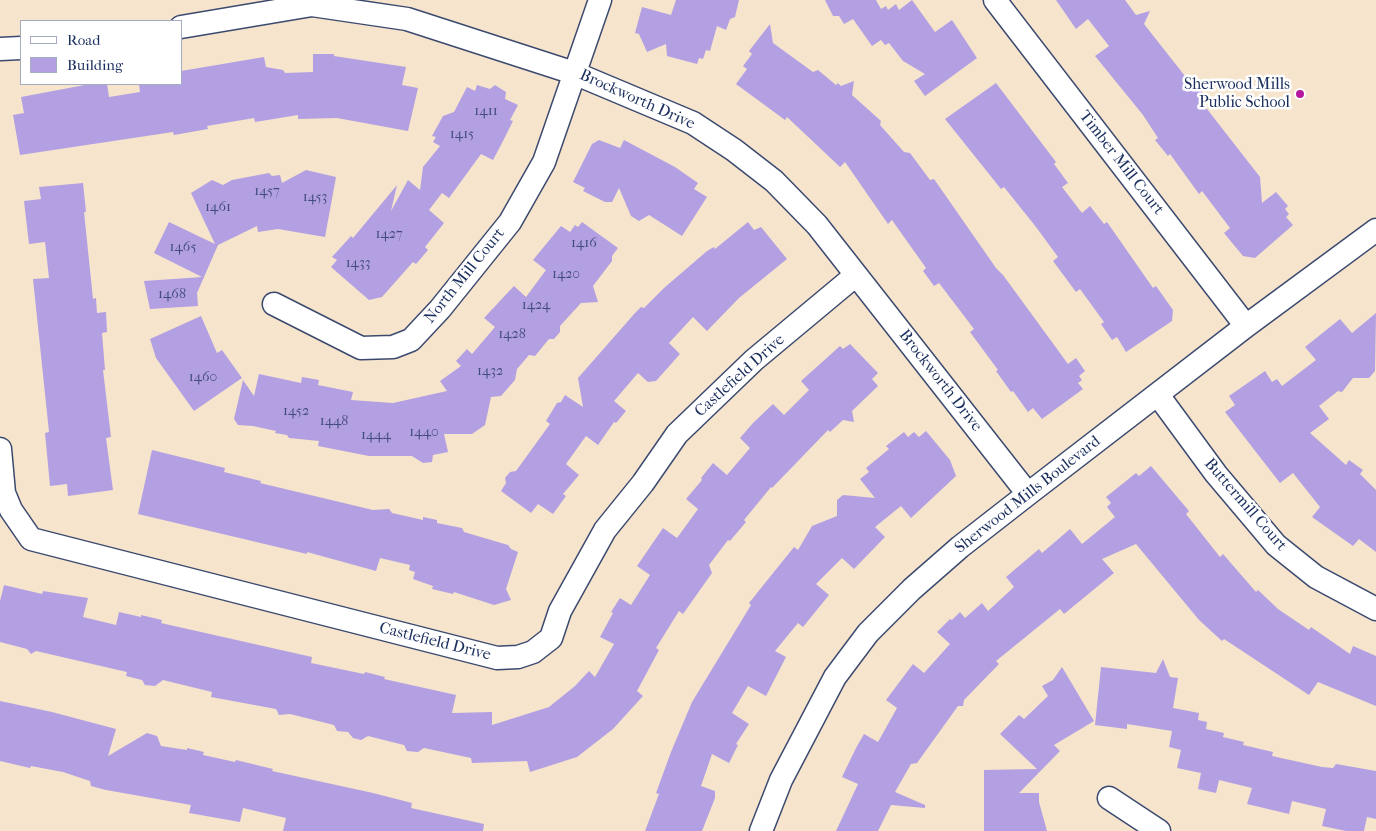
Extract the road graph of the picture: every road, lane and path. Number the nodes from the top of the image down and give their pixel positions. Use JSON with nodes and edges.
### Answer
{"nodes":[{"id":1,"x":600,"y":0,"type":"edge"},
{"id":2,"x":995,"y":0,"type":"edge"},
{"id":3,"x":312,"y":3,"type":"edge"},
{"id":4,"x":182,"y":27,"type":"edge"},
{"id":5,"x":20,"y":48,"type":"edge"},
{"id":6,"x":0,"y":49,"type":"edge"},
{"id":7,"x":574,"y":73,"type":"junction"},
{"id":8,"x":1376,"y":230,"type":"edge"},
{"id":9,"x":856,"y":275,"type":"junction"},
{"id":10,"x":274,"y":304,"type":"dead end"},
{"id":11,"x":1246,"y":326,"type":"junction"},
{"id":12,"x":1158,"y":395,"type":"junction"},
{"id":13,"x":0,"y":449,"type":"edge"},
{"id":14,"x":1028,"y":494,"type":"junction"},
{"id":15,"x":1376,"y":608,"type":"edge"},
{"id":16,"x":1109,"y":798,"type":"dead end"},
{"id":17,"x":761,"y":831,"type":"edge"},
{"id":18,"x":1159,"y":831,"type":"edge"}],
"edges":[{"from":1,"to":7,"type":"street","name":"North Mill Court"},
{"from":2,"to":11,"type":"street","name":"Timber Mill Court"},
{"from":3,"to":4,"type":"street","name":"Brockworth Drive"},
{"from":3,"to":7,"type":"street","name":"Brockworth Drive"},
{"from":5,"to":6,"type":"street"},
{"from":7,"to":9,"type":"street","name":"Brockworth Drive"},
{"from":7,"to":10,"type":"street","name":"North Mill Court"},
{"from":8,"to":11,"type":"street","name":"Sherwood Mills Boulevard"},
{"from":9,"to":13,"type":"street","name":"Castlefield Drive"},
{"from":9,"to":14,"type":"street","name":"Brockworth Drive"},
{"from":11,"to":12,"type":"street","name":"Sherwood Mills Boulevard"},
{"from":12,"to":14,"type":"street","name":"Sherwood Mills Boulevard"},
{"from":12,"to":15,"type":"street","name":"Buttermill Court"},
{"from":14,"to":17,"type":"street","name":"Sherwood Mills Boulevard"},
{"from":16,"to":18,"type":"street"}]}
